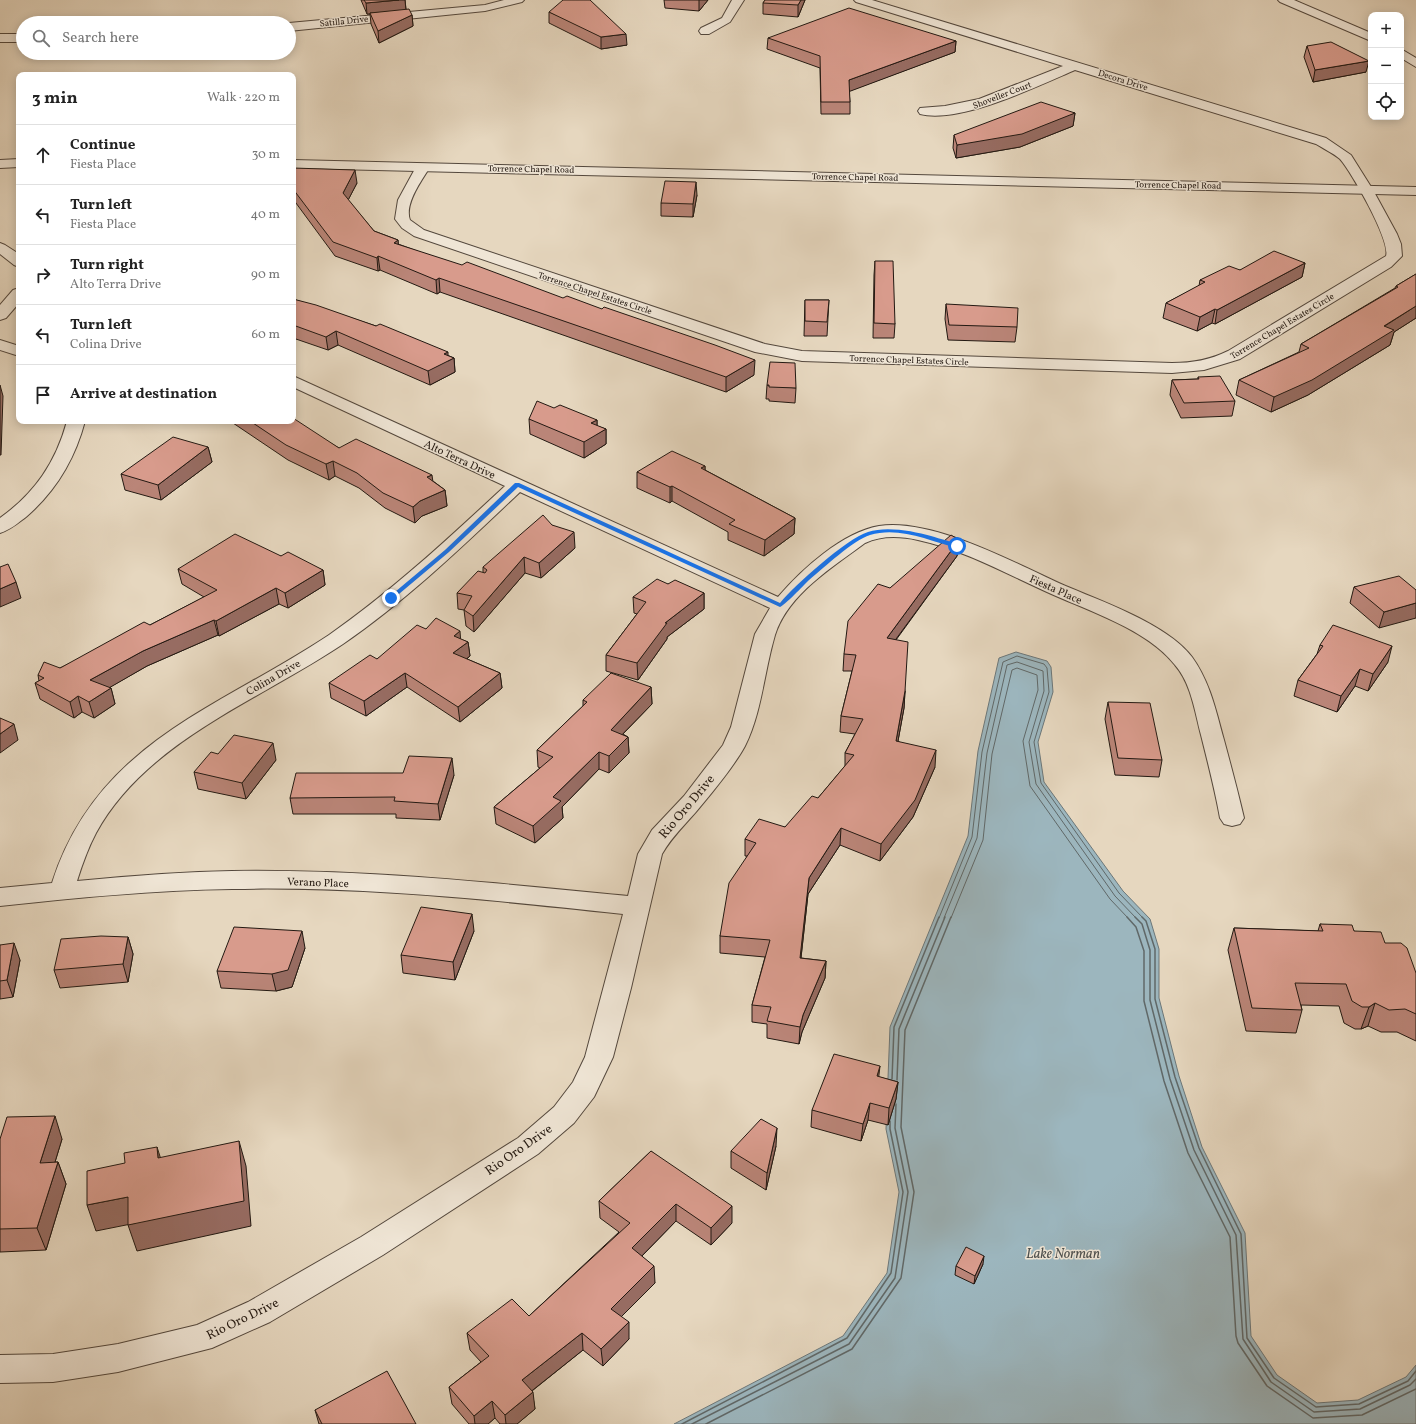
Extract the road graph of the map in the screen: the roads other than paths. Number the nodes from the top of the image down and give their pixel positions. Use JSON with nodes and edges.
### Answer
{"nodes":[{"id":1,"x":518,"y":0,"type":"edge"},
{"id":2,"x":738,"y":0,"type":"edge"},
{"id":3,"x":860,"y":0,"type":"edge"},
{"id":4,"x":1284,"y":0,"type":"edge"},
{"id":5,"x":296,"y":26,"type":"edge"},
{"id":6,"x":705,"y":31,"type":"dead end"},
{"id":7,"x":1368,"y":36,"type":"edge"},
{"id":8,"x":0,"y":38,"type":"edge"},
{"id":9,"x":16,"y":38,"type":"edge"},
{"id":10,"x":1407,"y":55,"type":"edge"},
{"id":11,"x":1416,"y":63,"type":"edge"},
{"id":12,"x":1076,"y":65,"type":"junction"},
{"id":13,"x":925,"y":111,"type":"dead end"},
{"id":14,"x":16,"y":163,"type":"edge"},
{"id":15,"x":0,"y":164,"type":"edge"},
{"id":16,"x":296,"y":164,"type":"edge"},
{"id":17,"x":422,"y":167,"type":"junction"},
{"id":18,"x":1366,"y":190,"type":"junction"},
{"id":19,"x":1416,"y":191,"type":"edge"},
{"id":20,"x":0,"y":248,"type":"edge"},
{"id":21,"x":16,"y":259,"type":"edge"},
{"id":22,"x":16,"y":296,"type":"edge"},
{"id":23,"x":0,"y":315,"type":"edge"},
{"id":24,"x":0,"y":345,"type":"edge"},
{"id":25,"x":16,"y":350,"type":"edge"},
{"id":26,"x":296,"y":382,"type":"edge"},
{"id":27,"x":75,"y":424,"type":"edge"},
{"id":28,"x":517,"y":485,"type":"junction"},
{"id":29,"x":0,"y":527,"type":"edge"},
{"id":30,"x":780,"y":605,"type":"junction"},
{"id":31,"x":1232,"y":818,"type":"dead end"},
{"id":32,"x":62,"y":891,"type":"junction"},
{"id":33,"x":0,"y":897,"type":"edge"},
{"id":34,"x":636,"y":906,"type":"junction"},
{"id":35,"x":0,"y":1369,"type":"edge"}],
"edges":[{"from":1,"to":5,"type":"street","name":"Satilla Drive"},
{"from":2,"to":6,"type":"street"},
{"from":3,"to":12,"type":"street","name":"Decora Drive"},
{"from":4,"to":7,"type":"street"},
{"from":8,"to":9,"type":"street"},
{"from":10,"to":11,"type":"street"},
{"from":12,"to":13,"type":"street","name":"Shoveller Court"},
{"from":12,"to":18,"type":"street","name":"Decora Drive"},
{"from":14,"to":15,"type":"street"},
{"from":16,"to":17,"type":"street","name":"Torrence Chapel Road"},
{"from":17,"to":18,"type":"street","name":"Torrence Chapel Road"},
{"from":17,"to":18,"type":"street","name":"Torrence Chapel Estates Circle"},
{"from":18,"to":19,"type":"street","name":"Torrence Chapel Road"},
{"from":20,"to":21,"type":"street"},
{"from":22,"to":23,"type":"street"},
{"from":24,"to":25,"type":"street"},
{"from":26,"to":28,"type":"street","name":"Alto Terra Drive"},
{"from":27,"to":29,"type":"street"},
{"from":28,"to":30,"type":"street","name":"Alto Terra Drive"},
{"from":28,"to":32,"type":"street","name":"Colina Drive"},
{"from":30,"to":31,"type":"street","name":"Fiesta Place"},
{"from":30,"to":34,"type":"street","name":"Rio Oro Drive"},
{"from":32,"to":33,"type":"street","name":"Verano Place"},
{"from":32,"to":34,"type":"street","name":"Verano Place"},
{"from":34,"to":35,"type":"street","name":"Rio Oro Drive"}]}
